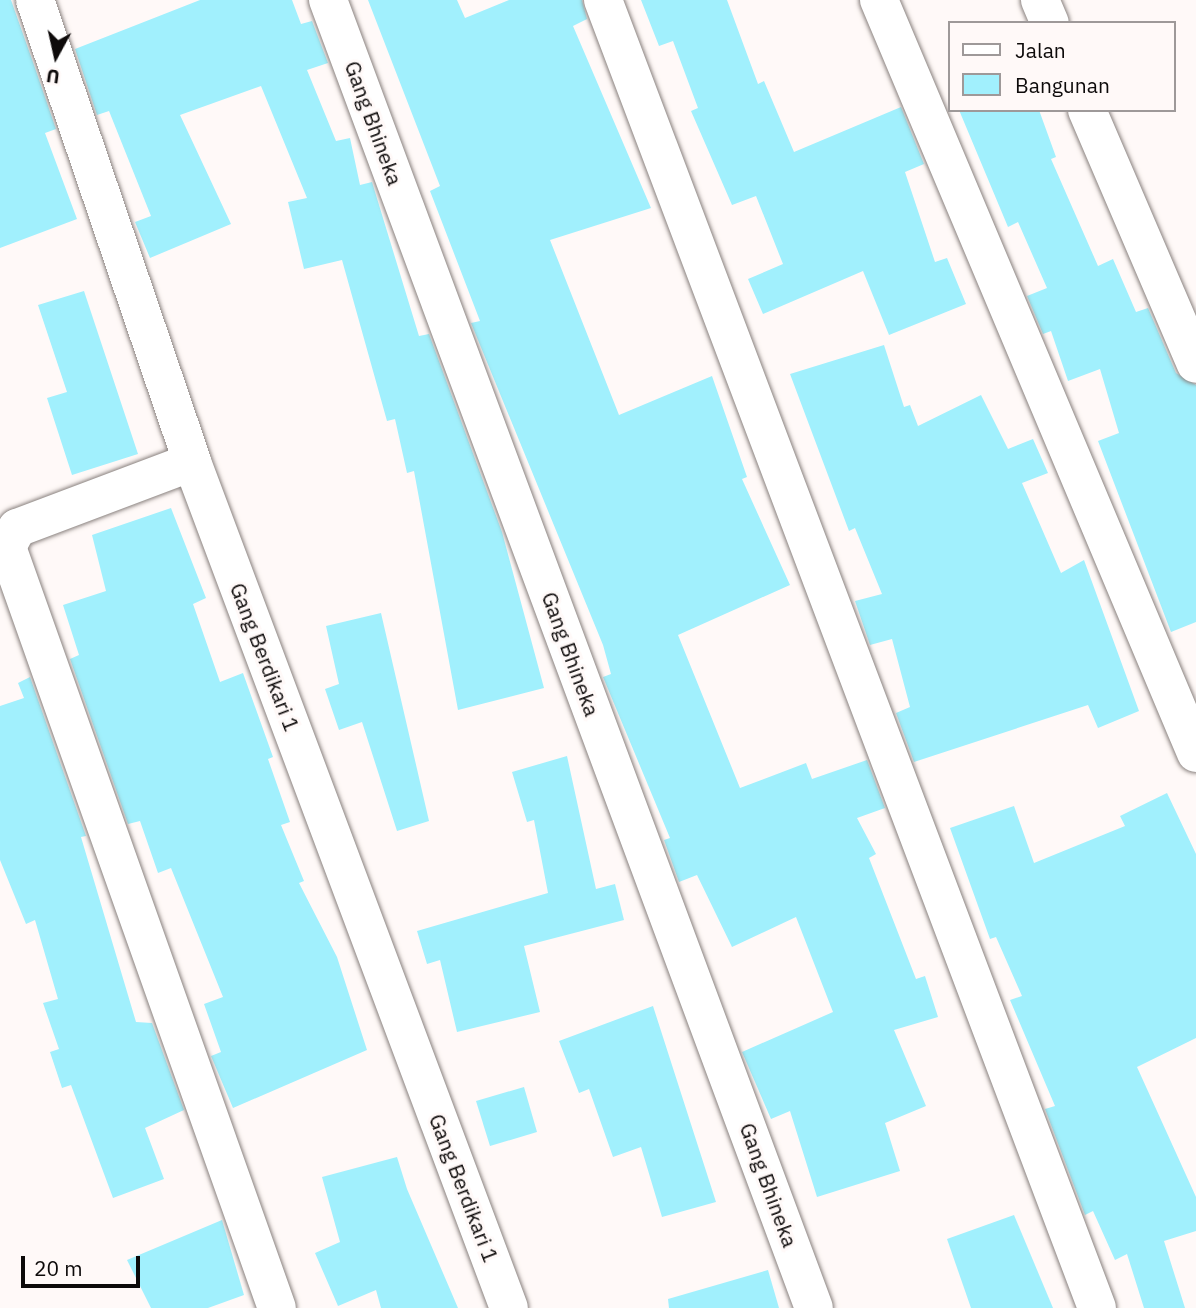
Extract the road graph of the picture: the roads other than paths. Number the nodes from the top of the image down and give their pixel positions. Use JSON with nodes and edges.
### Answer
{"nodes":[{"id":1,"x":36,"y":0,"type":"edge"},
{"id":2,"x":328,"y":0,"type":"edge"},
{"id":3,"x":603,"y":0,"type":"edge"},
{"id":4,"x":878,"y":0,"type":"edge"},
{"id":5,"x":1040,"y":0,"type":"edge"},
{"id":6,"x":1049,"y":21,"type":"edge"},
{"id":7,"x":1088,"y":112,"type":"edge"},
{"id":8,"x":1196,"y":364,"type":"edge"},
{"id":9,"x":192,"y":462,"type":"junction"},
{"id":10,"x":1196,"y":753,"type":"edge"},
{"id":11,"x":277,"y":1308,"type":"edge"},
{"id":12,"x":509,"y":1308,"type":"edge"},
{"id":13,"x":814,"y":1308,"type":"edge"},
{"id":14,"x":1097,"y":1308,"type":"edge"}],
"edges":[{"from":1,"to":9,"type":"street","name":"Gang Berdikari 1"},
{"from":2,"to":13,"type":"street","name":"Gang Bhineka"},
{"from":3,"to":14,"type":"street"},
{"from":4,"to":10,"type":"street"},
{"from":5,"to":6,"type":"street"},
{"from":7,"to":8,"type":"street"},
{"from":9,"to":11,"type":"street"},
{"from":9,"to":12,"type":"street","name":"Gang Berdikari 1"}]}
